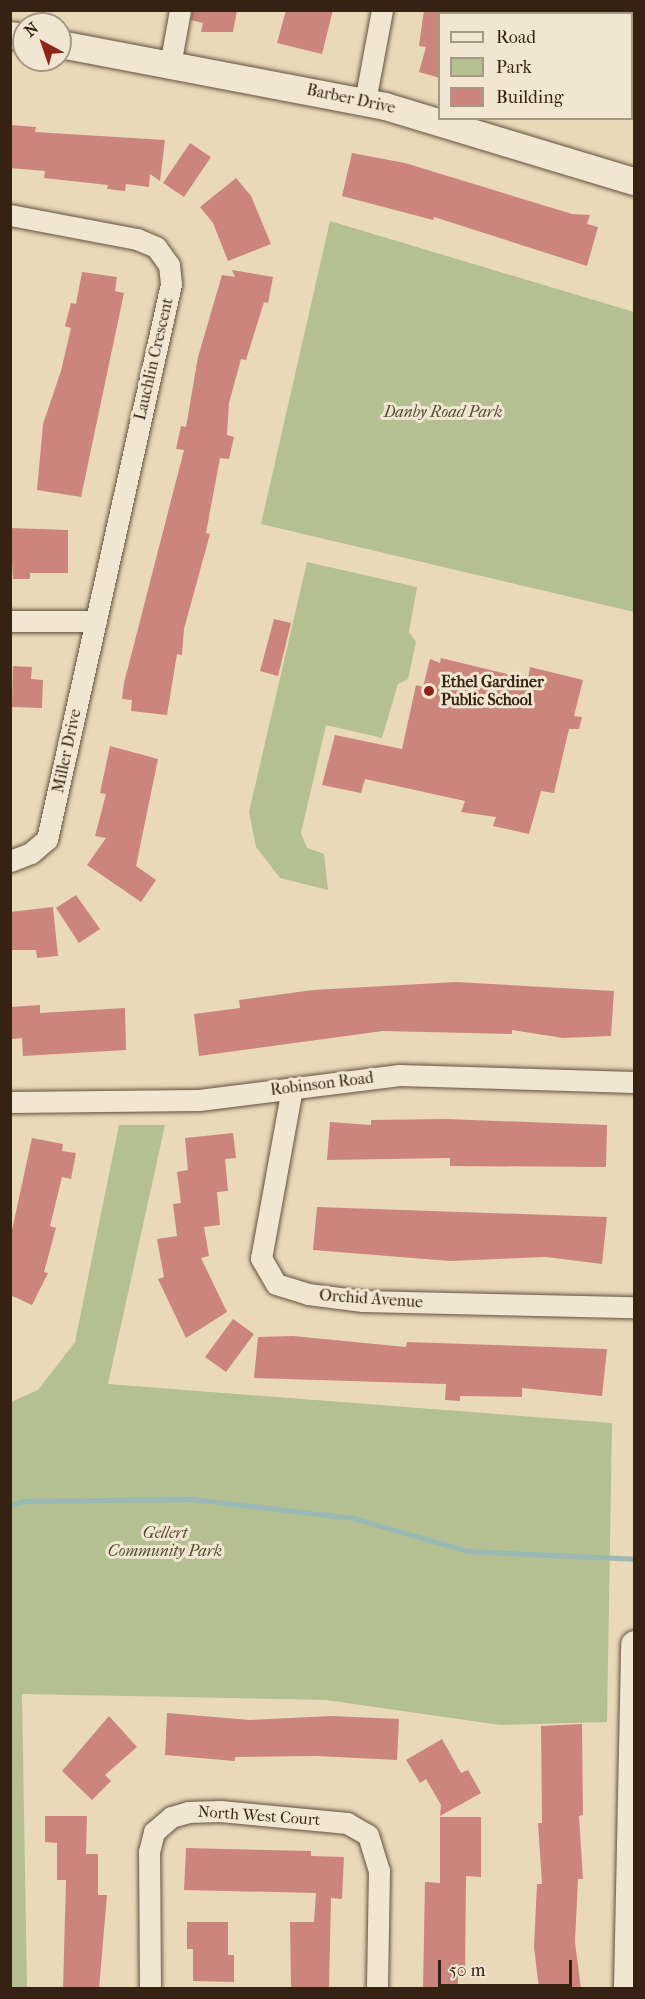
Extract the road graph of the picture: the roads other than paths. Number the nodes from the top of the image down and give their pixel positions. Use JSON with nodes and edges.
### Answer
{"nodes":[{"id":1,"x":180,"y":10,"type":"edge"},
{"id":2,"x":382,"y":10,"type":"edge"},
{"id":3,"x":72,"y":46,"type":"edge"},
{"id":4,"x":170,"y":65,"type":"junction"},
{"id":5,"x":365,"y":101,"type":"junction"},
{"id":6,"x":438,"y":119,"type":"edge"},
{"id":7,"x":443,"y":120,"type":"edge"},
{"id":8,"x":634,"y":181,"type":"edge"},
{"id":9,"x":10,"y":215,"type":"edge"},
{"id":10,"x":10,"y":621,"type":"edge"},
{"id":11,"x":96,"y":621,"type":"junction"},
{"id":12,"x":10,"y":861,"type":"edge"},
{"id":13,"x":634,"y":1082,"type":"edge"},
{"id":14,"x":292,"y":1088,"type":"junction"},
{"id":15,"x":10,"y":1102,"type":"edge"},
{"id":16,"x":634,"y":1307,"type":"edge"},
{"id":17,"x":634,"y":1644,"type":"edge"},
{"id":18,"x":632,"y":1810,"type":"edge"},
{"id":19,"x":150,"y":1989,"type":"edge"},
{"id":20,"x":377,"y":1989,"type":"edge"},
{"id":21,"x":627,"y":1989,"type":"edge"}],
"edges":[{"from":1,"to":4,"type":"street"},
{"from":2,"to":5,"type":"street"},
{"from":3,"to":4,"type":"street","name":"Barber Drive"},
{"from":4,"to":5,"type":"street","name":"Barber Drive"},
{"from":5,"to":6,"type":"street","name":"Barber Drive"},
{"from":7,"to":8,"type":"street","name":"Barber Drive"},
{"from":9,"to":11,"type":"street","name":"Lauchlin Crescent"},
{"from":10,"to":11,"type":"street"},
{"from":11,"to":12,"type":"street","name":"Miller Drive"},
{"from":13,"to":14,"type":"street","name":"Robinson Road"},
{"from":14,"to":15,"type":"street","name":"Robinson Road"},
{"from":14,"to":16,"type":"street","name":"Orchid Avenue"},
{"from":17,"to":18,"type":"street"},
{"from":18,"to":21,"type":"street"},
{"from":19,"to":20,"type":"street","name":"North West Court"}]}
